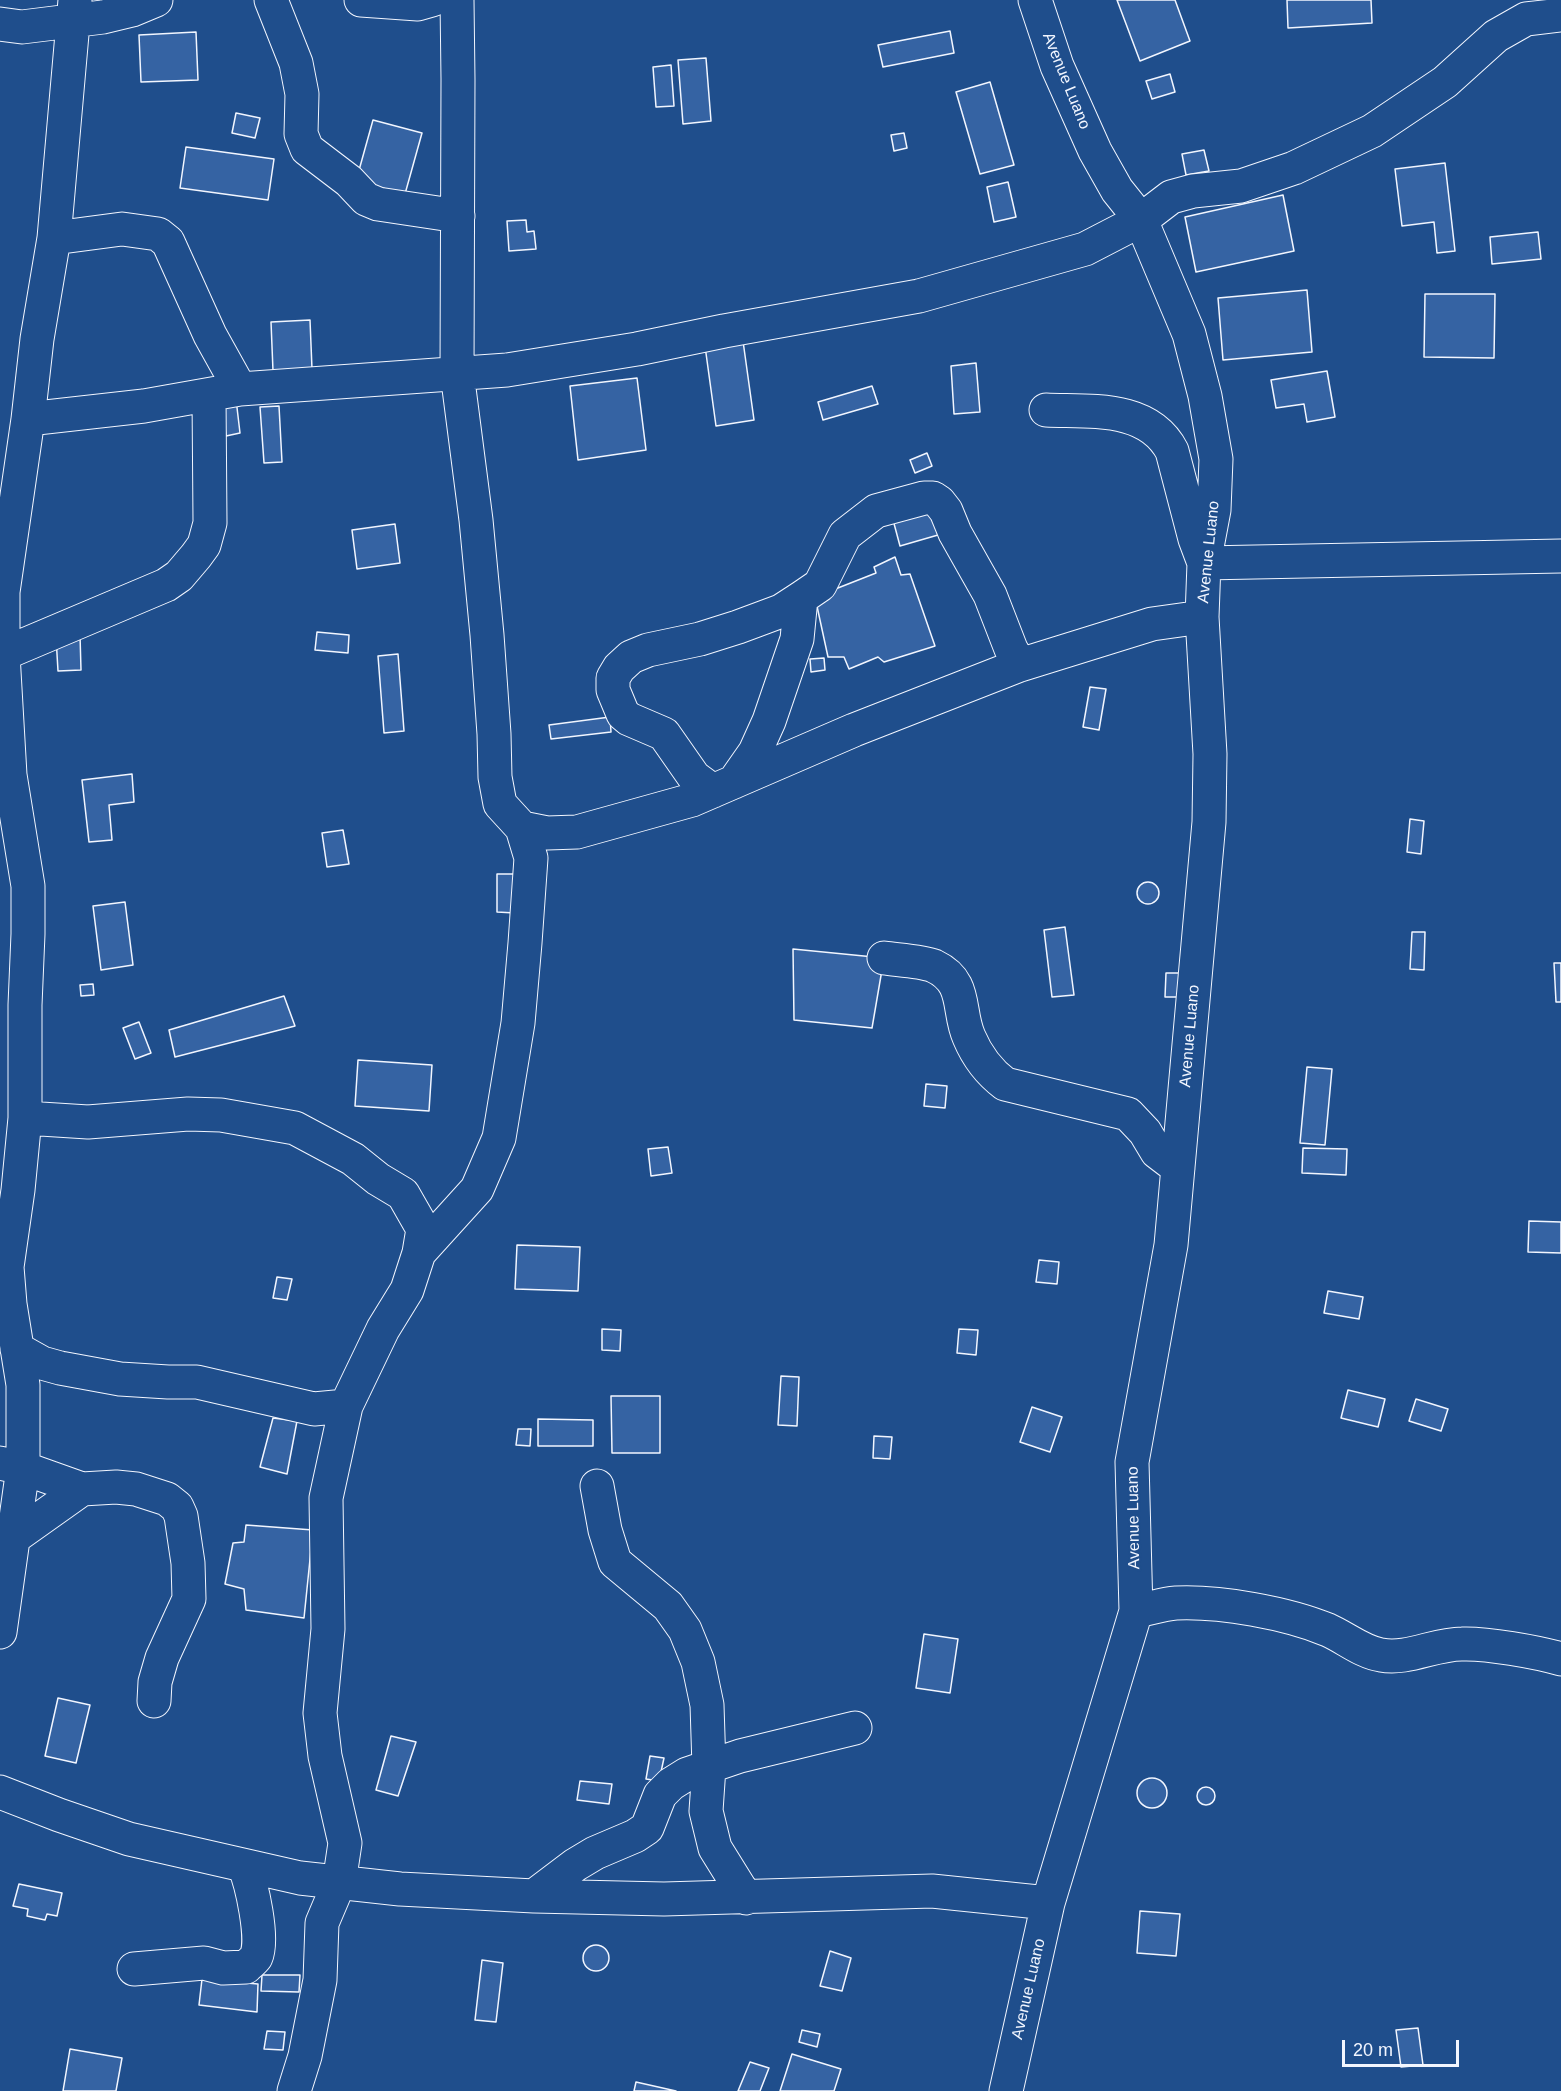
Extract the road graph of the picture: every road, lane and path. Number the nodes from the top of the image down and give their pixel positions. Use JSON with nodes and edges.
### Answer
{"nodes":[{"id":1,"x":156,"y":0,"type":"edge"},
{"id":2,"x":272,"y":0,"type":"edge"},
{"id":3,"x":361,"y":0,"type":"edge"},
{"id":4,"x":432,"y":0,"type":"edge"},
{"id":5,"x":457,"y":0,"type":"edge"},
{"id":6,"x":1035,"y":0,"type":"edge"},
{"id":7,"x":74,"y":10,"type":"edge"},
{"id":8,"x":1561,"y":15,"type":"edge"},
{"id":9,"x":0,"y":24,"type":"edge"},
{"id":10,"x":458,"y":216,"type":"junction"},
{"id":11,"x":1141,"y":220,"type":"junction"},
{"id":12,"x":54,"y":238,"type":"junction"},
{"id":13,"x":457,"y":373,"type":"junction"},
{"id":14,"x":240,"y":389,"type":"junction"},
{"id":15,"x":209,"y":396,"type":"junction"},
{"id":16,"x":1046,"y":410,"type":"dead end"},
{"id":17,"x":17,"y":433,"type":"edge"},
{"id":18,"x":1561,"y":556,"type":"edge"},
{"id":19,"x":1204,"y":563,"type":"junction"},
{"id":20,"x":801,"y":598,"type":"junction"},
{"id":21,"x":1202,"y":617,"type":"junction"},
{"id":22,"x":3,"y":654,"type":"junction"},
{"id":23,"x":1020,"y":665,"type":"junction"},
{"id":24,"x":723,"y":787,"type":"junction"},
{"id":25,"x":522,"y":828,"type":"junction"},
{"id":26,"x":884,"y":958,"type":"dead end"},
{"id":27,"x":25,"y":1118,"type":"junction"},
{"id":28,"x":1178,"y":1168,"type":"junction"},
{"id":29,"x":419,"y":1253,"type":"junction"},
{"id":30,"x":17,"y":1349,"type":"junction"},
{"id":31,"x":346,"y":1406,"type":"junction"},
{"id":32,"x":12,"y":1465,"type":"edge"},
{"id":33,"x":597,"y":1486,"type":"dead end"},
{"id":34,"x":82,"y":1489,"type":"junction"},
{"id":35,"x":13,"y":1538,"type":"junction"},
{"id":36,"x":1136,"y":1611,"type":"junction"},
{"id":37,"x":0,"y":1632,"type":"edge"},
{"id":38,"x":1561,"y":1659,"type":"edge"},
{"id":39,"x":154,"y":1701,"type":"dead end"},
{"id":40,"x":855,"y":1728,"type":"dead end"},
{"id":41,"x":709,"y":1767,"type":"junction"},
{"id":42,"x":0,"y":1792,"type":"edge"},
{"id":43,"x":244,"y":1866,"type":"junction"},
{"id":44,"x":339,"y":1883,"type":"junction"},
{"id":45,"x":534,"y":1896,"type":"junction"},
{"id":46,"x":746,"y":1898,"type":"junction"},
{"id":47,"x":1048,"y":1903,"type":"junction"},
{"id":48,"x":134,"y":1969,"type":"dead end"},
{"id":49,"x":294,"y":2091,"type":"edge"},
{"id":50,"x":1006,"y":2091,"type":"edge"}],
"edges":[{"from":1,"to":7,"type":"street"},
{"from":2,"to":10,"type":"street"},
{"from":3,"to":4,"type":"street"},
{"from":5,"to":10,"type":"street"},
{"from":6,"to":11,"type":"street","name":"Avenue Luano"},
{"from":7,"to":9,"type":"street"},
{"from":7,"to":12,"type":"street"},
{"from":8,"to":11,"type":"street"},
{"from":10,"to":13,"type":"street"},
{"from":11,"to":13,"type":"street"},
{"from":11,"to":19,"type":"street","name":"Avenue Luano"},
{"from":12,"to":14,"type":"street"},
{"from":12,"to":17,"type":"street"},
{"from":13,"to":14,"type":"street"},
{"from":13,"to":25,"type":"street"},
{"from":14,"to":15,"type":"street"},
{"from":15,"to":17,"type":"street"},
{"from":15,"to":22,"type":"street"},
{"from":16,"to":19,"type":"street"},
{"from":17,"to":22,"type":"street"},
{"from":18,"to":19,"type":"street"},
{"from":19,"to":21,"type":"street","name":"Avenue Luano"},
{"from":20,"to":23,"type":"street"},
{"from":20,"to":24,"type":"street"},
{"from":20,"to":24,"type":"street"},
{"from":21,"to":23,"type":"street"},
{"from":21,"to":28,"type":"street","name":"Avenue Luano"},
{"from":22,"to":27,"type":"street"},
{"from":23,"to":24,"type":"street"},
{"from":24,"to":25,"type":"street"},
{"from":25,"to":29,"type":"street"},
{"from":26,"to":28,"type":"street"},
{"from":27,"to":29,"type":"street"},
{"from":27,"to":30,"type":"street"},
{"from":28,"to":36,"type":"street","name":"Avenue Luano"},
{"from":29,"to":31,"type":"street"},
{"from":30,"to":31,"type":"street"},
{"from":30,"to":32,"type":"street"},
{"from":31,"to":44,"type":"street"},
{"from":32,"to":34,"type":"street"},
{"from":32,"to":35,"type":"street"},
{"from":33,"to":41,"type":"street"},
{"from":34,"to":35,"type":"street"},
{"from":34,"to":39,"type":"street"},
{"from":35,"to":37,"type":"street"},
{"from":36,"to":38,"type":"street"},
{"from":36,"to":47,"type":"street","name":"Avenue Luano"},
{"from":40,"to":41,"type":"street"},
{"from":41,"to":45,"type":"street"},
{"from":41,"to":46,"type":"street"},
{"from":42,"to":43,"type":"street"},
{"from":43,"to":44,"type":"street"},
{"from":43,"to":48,"type":"street"},
{"from":44,"to":45,"type":"street"},
{"from":44,"to":49,"type":"street"},
{"from":45,"to":46,"type":"street"},
{"from":46,"to":47,"type":"street"},
{"from":47,"to":50,"type":"street","name":"Avenue Luano"}]}
